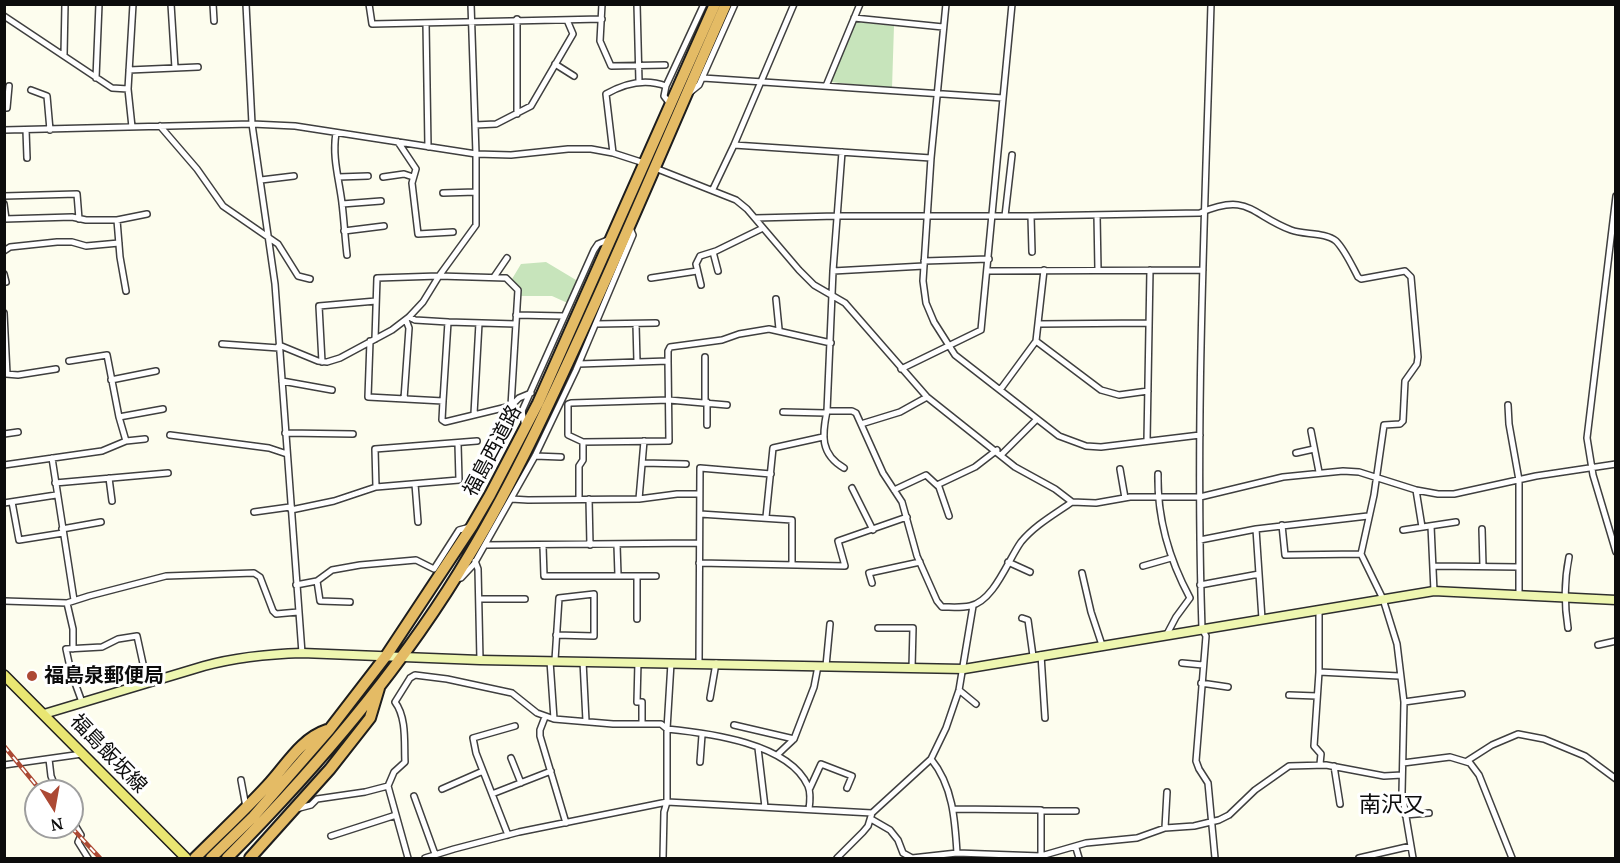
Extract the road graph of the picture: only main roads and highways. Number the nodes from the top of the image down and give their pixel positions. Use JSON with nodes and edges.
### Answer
{"nodes":[{"id":1,"x":715,"y":4,"type":"edge"},
{"id":2,"x":726,"y":4,"type":"edge"},
{"id":3,"x":4,"y":675,"type":"edge"},
{"id":4,"x":380,"y":685,"type":"junction"},
{"id":5,"x":329,"y":730,"type":"junction"},
{"id":6,"x":186,"y":858,"type":"edge"},
{"id":7,"x":195,"y":858,"type":"edge"},
{"id":8,"x":212,"y":858,"type":"edge"},
{"id":9,"x":227,"y":858,"type":"edge"},
{"id":10,"x":250,"y":858,"type":"edge"}],
"edges":[{"from":1,"to":5,"type":"highway","name":"福島西道路"},
{"from":2,"to":4,"type":"highway","name":"福島西道路"},
{"from":3,"to":6,"type":"main road","name":"福島飯坂線"},
{"from":4,"to":9,"type":"highway","name":"福島西道路"},
{"from":4,"to":10,"type":"highway"},
{"from":5,"to":7,"type":"highway"},
{"from":5,"to":8,"type":"highway","name":"福島西道路"}]}
